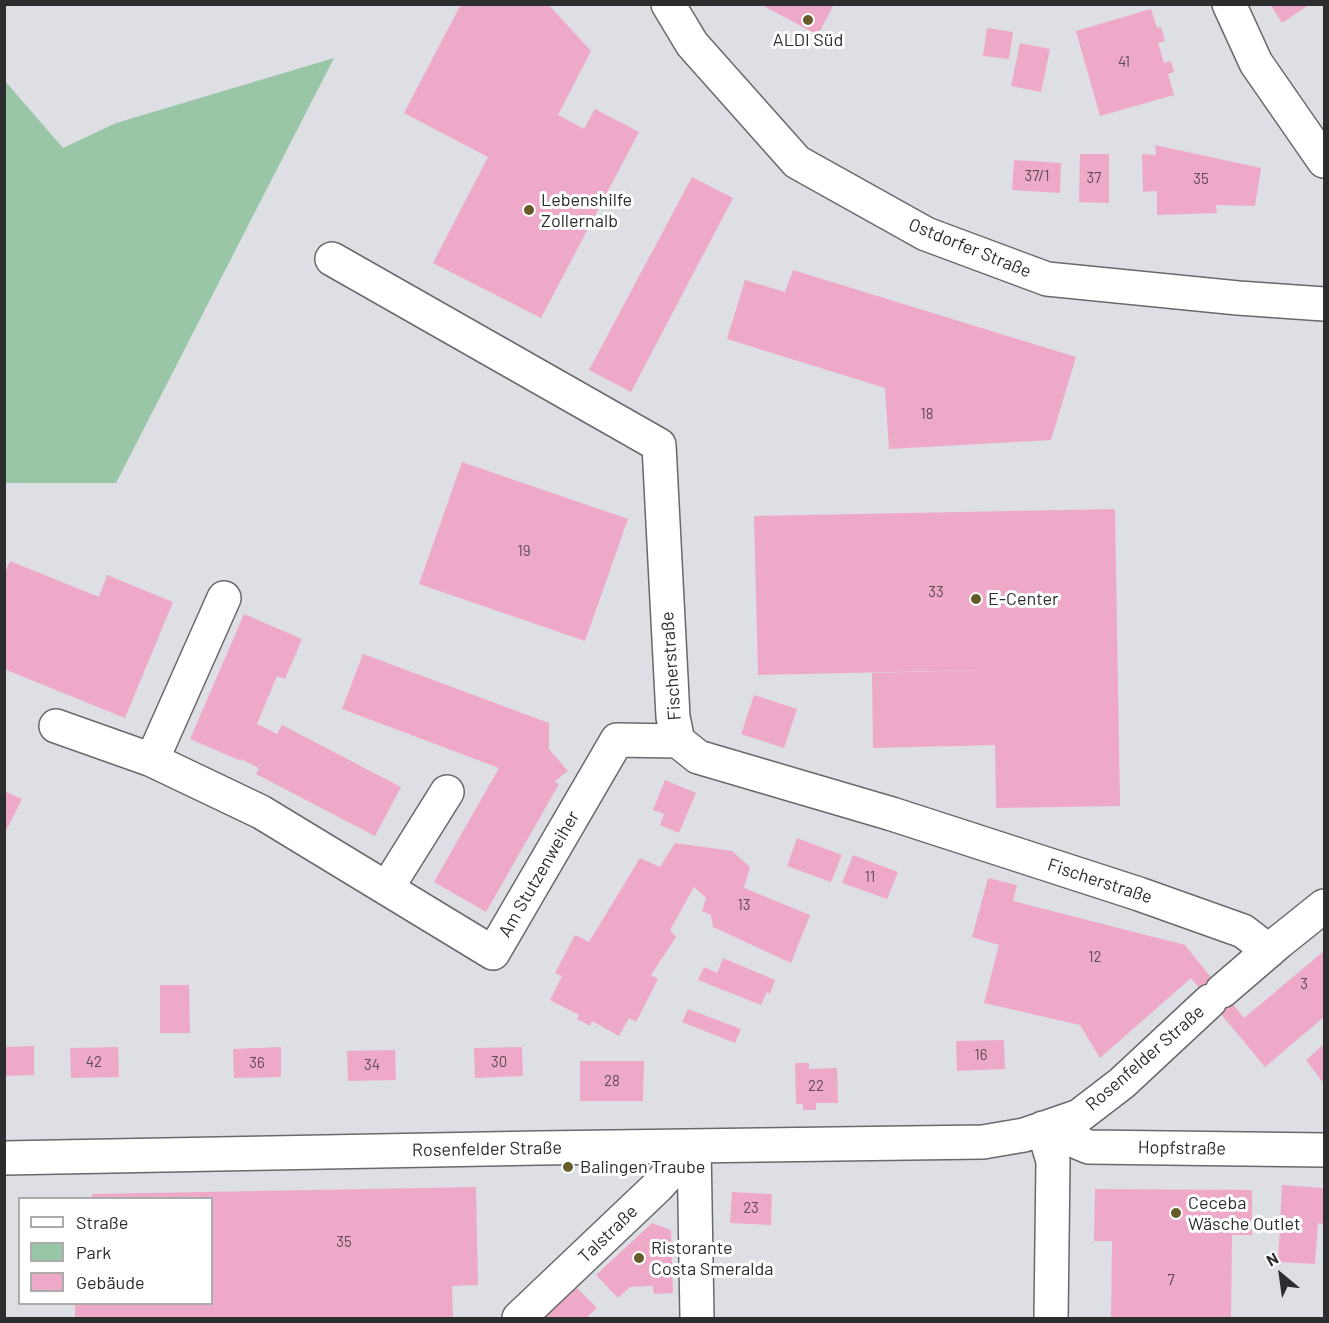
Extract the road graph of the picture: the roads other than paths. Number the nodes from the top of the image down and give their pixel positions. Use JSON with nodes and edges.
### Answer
{"nodes":[{"id":1,"x":668,"y":4,"type":"edge"},
{"id":2,"x":1229,"y":4,"type":"edge"},
{"id":3,"x":1324,"y":161,"type":"edge"},
{"id":4,"x":332,"y":259,"type":"dead end"},
{"id":5,"x":1324,"y":304,"type":"edge"},
{"id":6,"x":224,"y":598,"type":"dead end"},
{"id":7,"x":56,"y":726,"type":"dead end"},
{"id":8,"x":678,"y":741,"type":"junction"},
{"id":9,"x":152,"y":760,"type":"junction"},
{"id":10,"x":447,"y":792,"type":"dead end"},
{"id":11,"x":387,"y":888,"type":"junction"},
{"id":12,"x":1324,"y":906,"type":"edge"},
{"id":13,"x":1269,"y":951,"type":"junction"},
{"id":14,"x":1043,"y":1128,"type":"junction"},
{"id":15,"x":694,"y":1146,"type":"junction"},
{"id":16,"x":1324,"y":1150,"type":"edge"},
{"id":17,"x":4,"y":1158,"type":"edge"},
{"id":18,"x":519,"y":1318,"type":"edge"},
{"id":19,"x":697,"y":1318,"type":"edge"},
{"id":20,"x":1051,"y":1318,"type":"edge"}],
"edges":[{"from":1,"to":5,"type":"street","name":"Ostdorfer Straße"},
{"from":2,"to":3,"type":"street"},
{"from":4,"to":8,"type":"street","name":"Fischerstraße"},
{"from":6,"to":9,"type":"street"},
{"from":7,"to":9,"type":"street","name":"Am Stutzenweiher"},
{"from":8,"to":11,"type":"street","name":"Am Stutzenweiher"},
{"from":8,"to":13,"type":"street","name":"Fischerstraße"},
{"from":9,"to":11,"type":"street","name":"Am Stutzenweiher"},
{"from":10,"to":11,"type":"street"},
{"from":12,"to":13,"type":"street","name":"Rosenfelder Straße"},
{"from":13,"to":14,"type":"street","name":"Rosenfelder Straße"},
{"from":14,"to":15,"type":"street","name":"Rosenfelder Straße"},
{"from":14,"to":16,"type":"street","name":"Hopfstraße"},
{"from":14,"to":20,"type":"street"},
{"from":15,"to":17,"type":"street","name":"Rosenfelder Straße"},
{"from":15,"to":18,"type":"street","name":"Talstraße"},
{"from":15,"to":19,"type":"street"}]}
